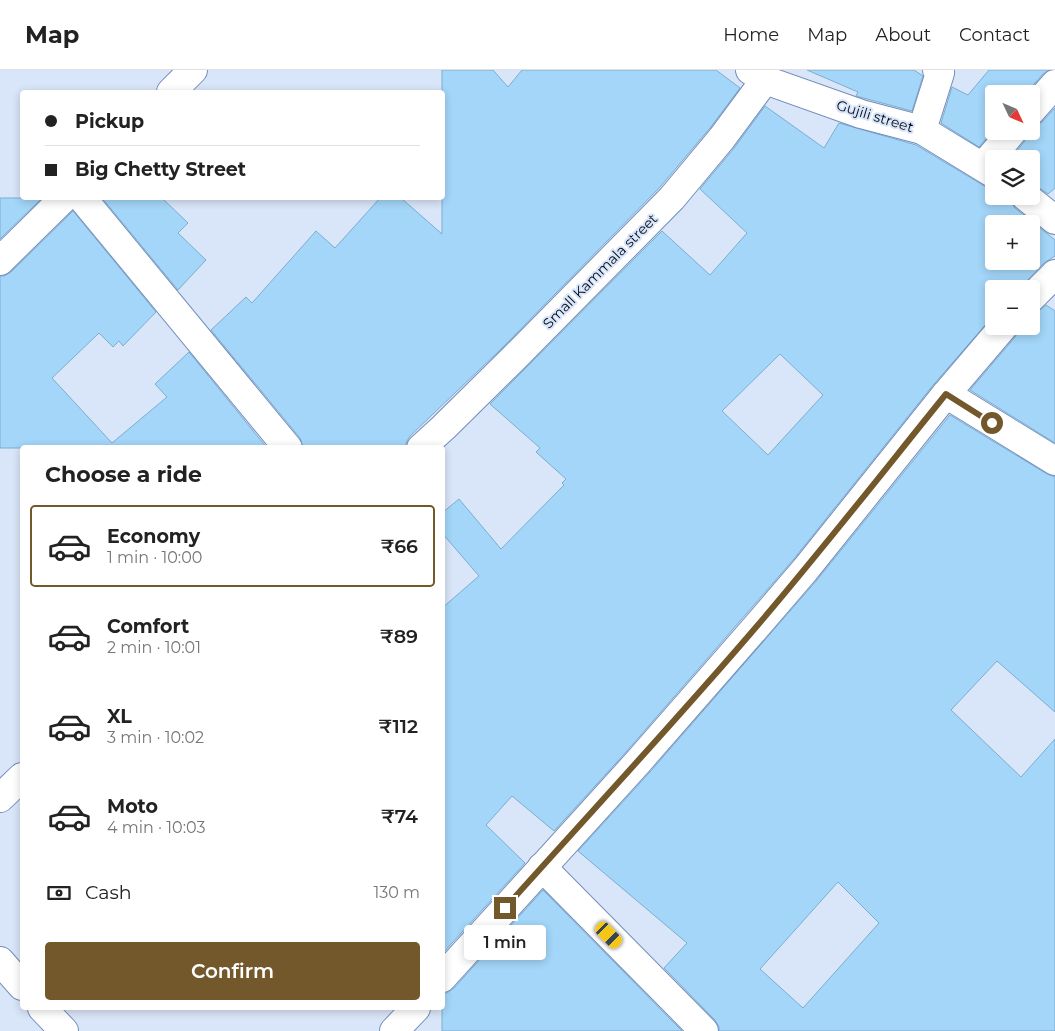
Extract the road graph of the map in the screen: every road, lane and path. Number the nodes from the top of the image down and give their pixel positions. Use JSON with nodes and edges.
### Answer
{"nodes":[{"id":1,"x":193,"y":70,"type":"edge"},
{"id":2,"x":937,"y":70,"type":"edge"},
{"id":3,"x":757,"y":75,"type":"edge"},
{"id":4,"x":1055,"y":84,"type":"edge"},
{"id":5,"x":173,"y":90,"type":"edge"},
{"id":6,"x":1040,"y":101,"type":"edge"},
{"id":7,"x":922,"y":130,"type":"junction"},
{"id":8,"x":985,"y":168,"type":"edge"},
{"id":9,"x":62,"y":200,"type":"edge"},
{"id":10,"x":84,"y":200,"type":"edge"},
{"id":11,"x":1036,"y":205,"type":"edge"},
{"id":12,"x":1055,"y":220,"type":"edge"},
{"id":13,"x":0,"y":261,"type":"edge"},
{"id":14,"x":1055,"y":274,"type":"edge"},
{"id":15,"x":1040,"y":289,"type":"edge"},
{"id":16,"x":996,"y":335,"type":"edge"},
{"id":17,"x":946,"y":394,"type":"junction"},
{"id":18,"x":286,"y":445,"type":"edge"},
{"id":19,"x":424,"y":445,"type":"edge"},
{"id":20,"x":1055,"y":461,"type":"edge"},
{"id":21,"x":20,"y":780,"type":"edge"},
{"id":22,"x":0,"y":798,"type":"edge"},
{"id":23,"x":542,"y":867,"type":"junction"},
{"id":24,"x":0,"y":961,"type":"edge"},
{"id":25,"x":445,"y":975,"type":"edge"},
{"id":26,"x":20,"y":984,"type":"edge"},
{"id":27,"x":44,"y":1010,"type":"edge"},
{"id":28,"x":414,"y":1010,"type":"edge"},
{"id":29,"x":64,"y":1031,"type":"edge"},
{"id":30,"x":394,"y":1031,"type":"edge"},
{"id":31,"x":704,"y":1031,"type":"edge"}],
"edges":[{"from":1,"to":5,"type":"street"},
{"from":2,"to":7,"type":"street"},
{"from":3,"to":7,"type":"street","name":"Gujili street"},
{"from":3,"to":19,"type":"street","name":"Small Kammala street"},
{"from":4,"to":6,"type":"street"},
{"from":7,"to":8,"type":"street","name":"Gujili street"},
{"from":9,"to":13,"type":"street"},
{"from":10,"to":18,"type":"street"},
{"from":11,"to":12,"type":"street"},
{"from":14,"to":15,"type":"street"},
{"from":16,"to":17,"type":"street"},
{"from":17,"to":20,"type":"street"},
{"from":17,"to":23,"type":"street"},
{"from":21,"to":22,"type":"street"},
{"from":23,"to":25,"type":"street"},
{"from":23,"to":31,"type":"street"},
{"from":24,"to":26,"type":"street"},
{"from":27,"to":29,"type":"street"},
{"from":28,"to":30,"type":"street"}]}
